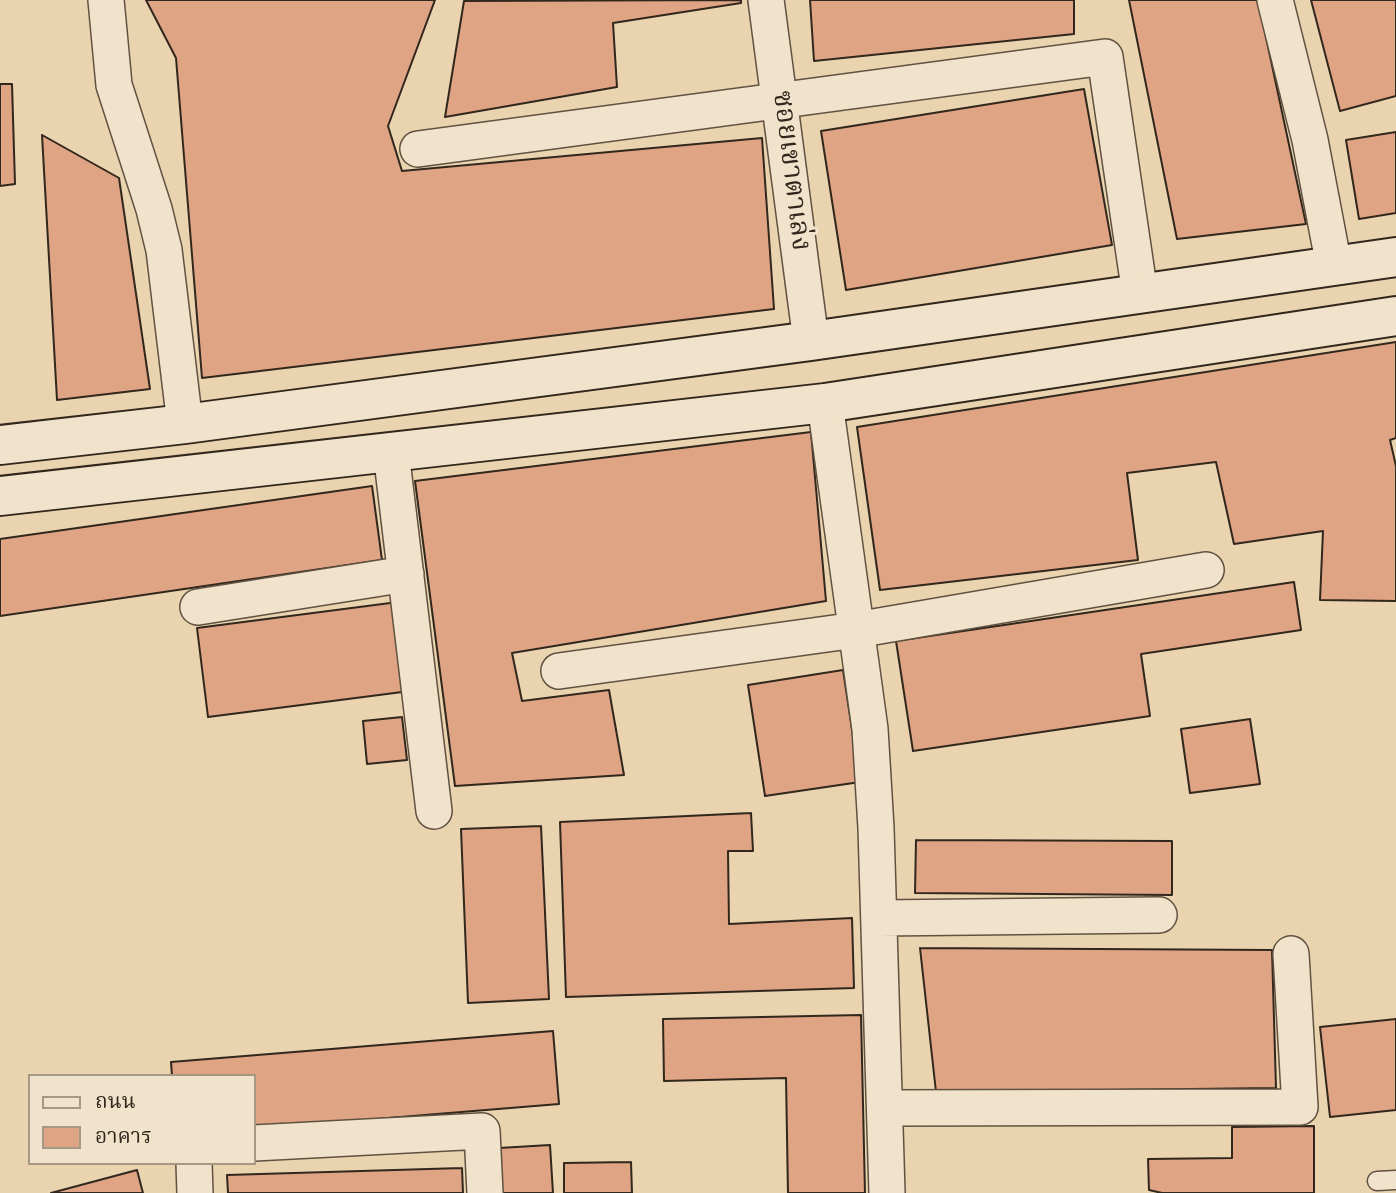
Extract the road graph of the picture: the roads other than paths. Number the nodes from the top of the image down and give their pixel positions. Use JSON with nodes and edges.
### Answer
{"nodes":[{"id":1,"x":106,"y":0,"type":"edge"},
{"id":2,"x":766,"y":0,"type":"edge"},
{"id":3,"x":1275,"y":0,"type":"edge"},
{"id":4,"x":780,"y":101,"type":"junction"},
{"id":5,"x":418,"y":149,"type":"dead end"},
{"id":6,"x":1396,"y":257,"type":"edge"},
{"id":7,"x":1334,"y":266,"type":"junction"},
{"id":8,"x":1140,"y":294,"type":"junction"},
{"id":9,"x":1396,"y":316,"type":"edge"},
{"id":10,"x":811,"y":341,"type":"junction"},
{"id":11,"x":825,"y":403,"type":"junction"},
{"id":12,"x":185,"y":424,"type":"junction"},
{"id":13,"x":0,"y":445,"type":"edge"},
{"id":14,"x":391,"y":452,"type":"junction"},
{"id":15,"x":0,"y":496,"type":"edge"},
{"id":16,"x":1206,"y":570,"type":"dead end"},
{"id":17,"x":405,"y":575,"type":"junction"},
{"id":18,"x":198,"y":607,"type":"dead end"},
{"id":19,"x":856,"y":629,"type":"junction"},
{"id":20,"x":559,"y":671,"type":"dead end"},
{"id":21,"x":434,"y":811,"type":"dead end"},
{"id":22,"x":1159,"y":915,"type":"dead end"},
{"id":23,"x":879,"y":918,"type":"junction"},
{"id":24,"x":1291,"y":954,"type":"dead end"},
{"id":25,"x":885,"y":1108,"type":"junction"},
{"id":26,"x":256,"y":1143,"type":"edge"},
{"id":27,"x":194,"y":1165,"type":"edge"},
{"id":28,"x":1396,"y":1180,"type":"edge"},
{"id":29,"x":1377,"y":1181,"type":"dead end"},
{"id":30,"x":195,"y":1193,"type":"edge"},
{"id":31,"x":485,"y":1193,"type":"edge"},
{"id":32,"x":887,"y":1193,"type":"edge"}],
"edges":[{"from":1,"to":12,"type":"street"},
{"from":2,"to":4,"type":"street","name":"ซอยเขาตาเล่ง"},
{"from":3,"to":7,"type":"street"},
{"from":4,"to":5,"type":"street"},
{"from":4,"to":8,"type":"street"},
{"from":4,"to":10,"type":"street","name":"ซอยเขาตาเล่ง"},
{"from":6,"to":7,"type":"main road"},
{"from":7,"to":8,"type":"main road"},
{"from":8,"to":10,"type":"main road"},
{"from":9,"to":11,"type":"main road"},
{"from":10,"to":12,"type":"main road"},
{"from":11,"to":14,"type":"main road"},
{"from":11,"to":19,"type":"street"},
{"from":12,"to":13,"type":"main road"},
{"from":14,"to":15,"type":"main road"},
{"from":14,"to":17,"type":"street"},
{"from":16,"to":19,"type":"street"},
{"from":17,"to":18,"type":"street"},
{"from":17,"to":21,"type":"street"},
{"from":19,"to":20,"type":"street"},
{"from":19,"to":23,"type":"street"},
{"from":22,"to":23,"type":"street"},
{"from":23,"to":25,"type":"street"},
{"from":24,"to":25,"type":"street"},
{"from":25,"to":32,"type":"street"},
{"from":26,"to":31,"type":"street"},
{"from":27,"to":30,"type":"street"},
{"from":28,"to":29,"type":"lane"}]}
